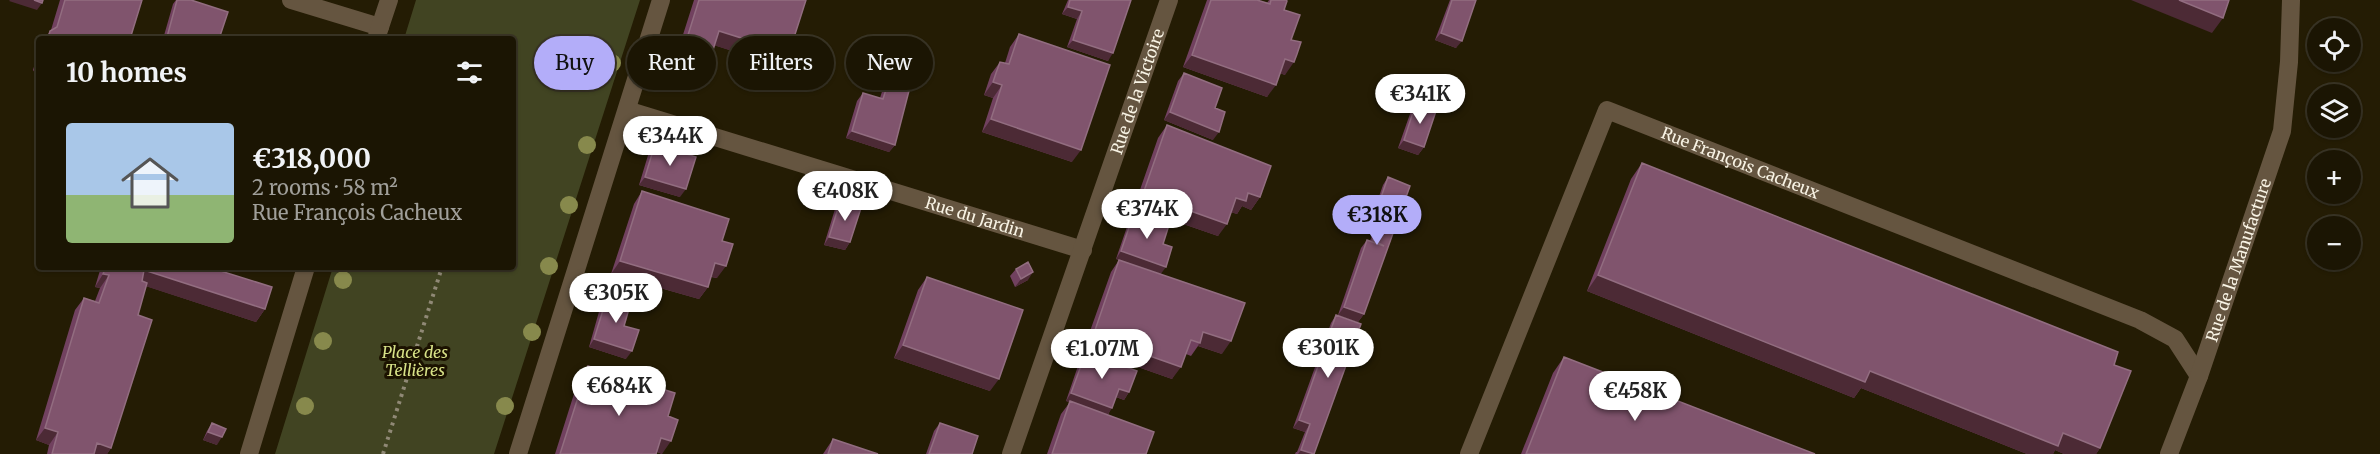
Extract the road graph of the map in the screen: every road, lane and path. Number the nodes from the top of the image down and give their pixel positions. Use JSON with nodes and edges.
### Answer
{"nodes":[{"id":1,"x":291,"y":0,"type":"edge"},
{"id":2,"x":389,"y":0,"type":"edge"},
{"id":3,"x":661,"y":0,"type":"edge"},
{"id":4,"x":1169,"y":0,"type":"edge"},
{"id":5,"x":2291,"y":0,"type":"edge"},
{"id":6,"x":378,"y":33,"type":"edge"},
{"id":7,"x":627,"y":110,"type":"junction"},
{"id":8,"x":1083,"y":250,"type":"junction"},
{"id":9,"x":305,"y":270,"type":"edge"},
{"id":10,"x":441,"y":270,"type":"edge"},
{"id":11,"x":2199,"y":376,"type":"junction"},
{"id":12,"x":249,"y":454,"type":"edge"},
{"id":13,"x":383,"y":454,"type":"edge"},
{"id":14,"x":518,"y":454,"type":"edge"},
{"id":15,"x":1011,"y":454,"type":"edge"},
{"id":16,"x":1469,"y":454,"type":"edge"},
{"id":17,"x":2169,"y":454,"type":"edge"}],
"edges":[{"from":1,"to":6,"type":"street"},
{"from":2,"to":6,"type":"street"},
{"from":3,"to":7,"type":"street"},
{"from":4,"to":8,"type":"street","name":"Rue de la Victoire"},
{"from":5,"to":11,"type":"street","name":"Rue de la Manufacture"},
{"from":7,"to":8,"type":"street","name":"Rue du Jardin"},
{"from":7,"to":14,"type":"street"},
{"from":8,"to":15,"type":"street","name":"Rue de la Victoire"},
{"from":9,"to":12,"type":"street"},
{"from":10,"to":13,"type":"path"},
{"from":11,"to":16,"type":"street","name":"Rue François Cacheux"},
{"from":11,"to":17,"type":"street","name":"Rue de la Manufacture"}]}
